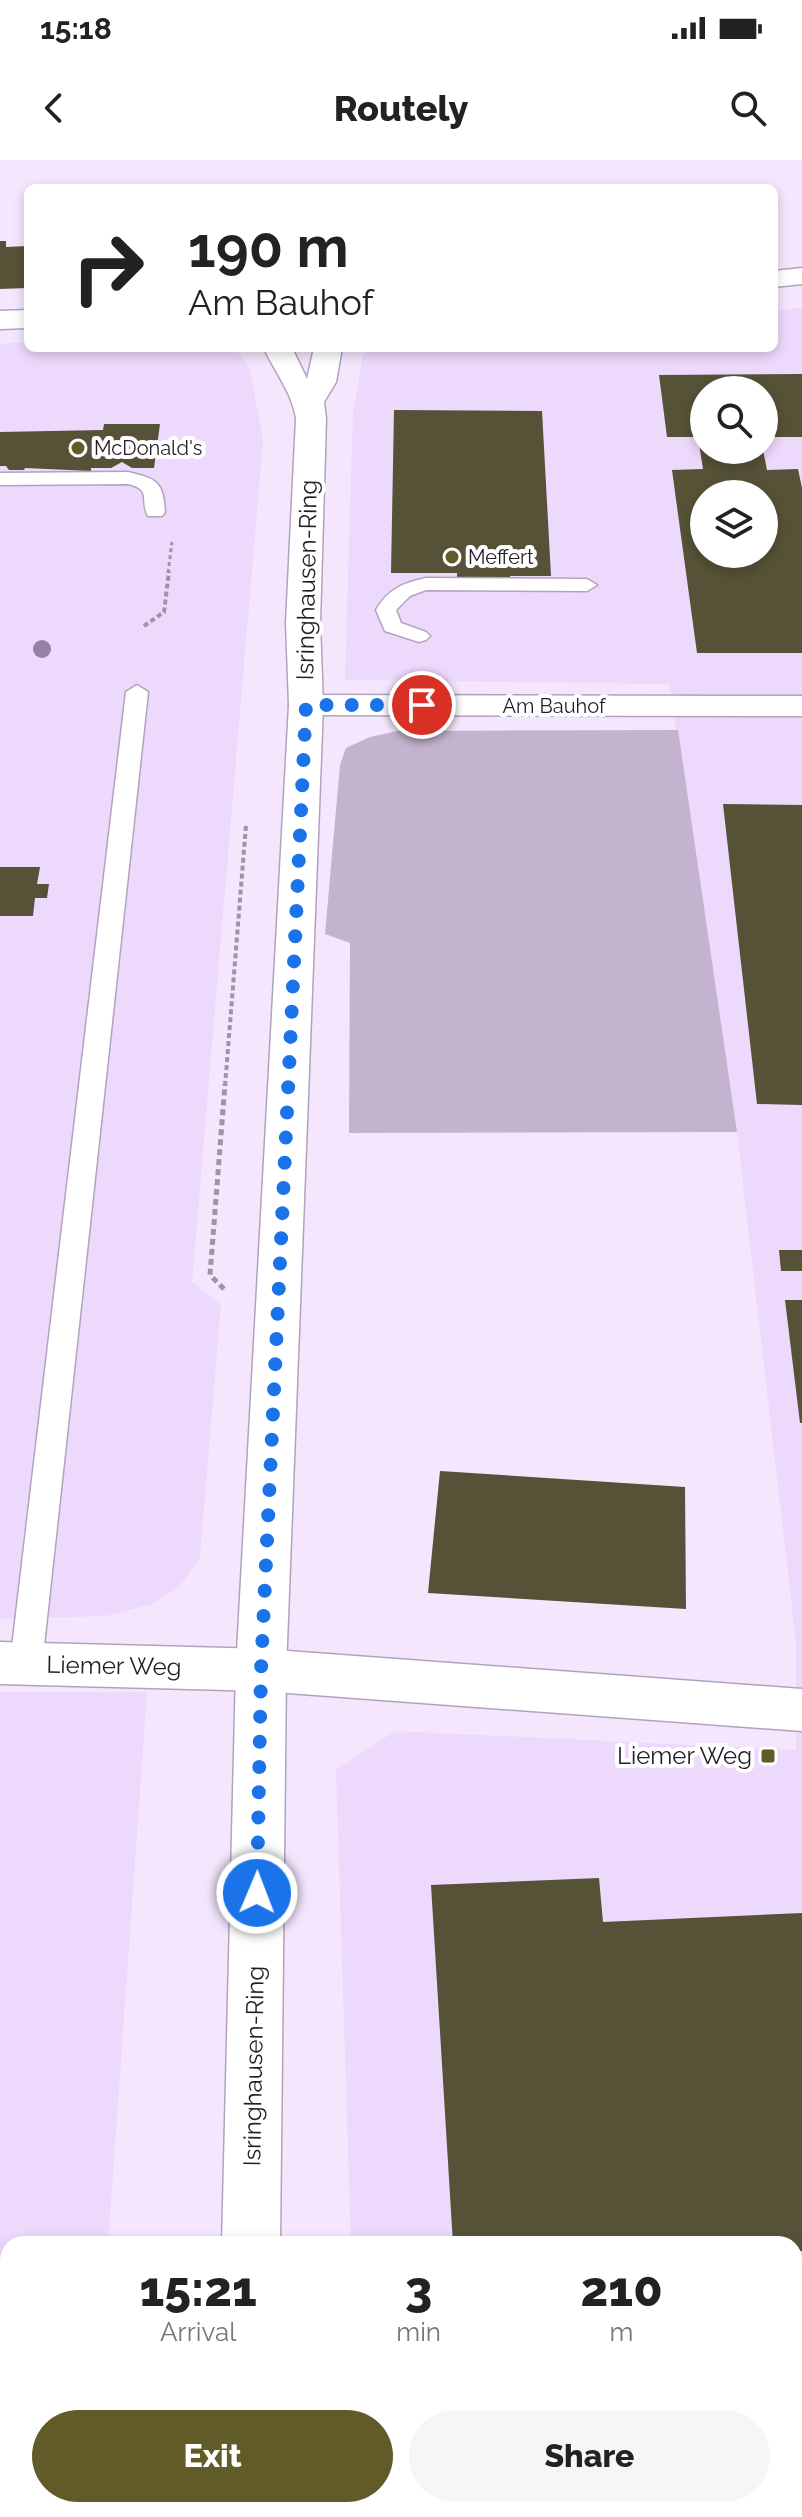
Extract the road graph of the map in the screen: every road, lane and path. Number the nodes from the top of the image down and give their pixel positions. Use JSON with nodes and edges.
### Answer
{"nodes":[{"id":1,"x":802,"y":276,"type":"edge"},
{"id":2,"x":778,"y":279,"type":"edge"},
{"id":3,"x":24,"y":319,"type":"edge"},
{"id":4,"x":0,"y":320,"type":"edge"},
{"id":5,"x":280,"y":352,"type":"edge"},
{"id":6,"x":327,"y":352,"type":"edge"},
{"id":7,"x":309,"y":402,"type":"junction"},
{"id":8,"x":0,"y":479,"type":"edge"},
{"id":9,"x":155,"y":512,"type":"dead end"},
{"id":10,"x":587,"y":585,"type":"dead end"},
{"id":11,"x":419,"y":636,"type":"dead end"},
{"id":12,"x":137,"y":692,"type":"dead end"},
{"id":13,"x":306,"y":705,"type":"junction"},
{"id":14,"x":802,"y":706,"type":"edge"},
{"id":15,"x":13,"y":1663,"type":"edge"},
{"id":16,"x":261,"y":1670,"type":"junction"},
{"id":17,"x":802,"y":1710,"type":"edge"},
{"id":18,"x":251,"y":2236,"type":"edge"}],
"edges":[{"from":1,"to":2,"type":"street"},
{"from":3,"to":4,"type":"street"},
{"from":5,"to":7,"type":"street","name":"Isringhausen-Ring"},
{"from":6,"to":7,"type":"street","name":"Isringhausen-Ring"},
{"from":7,"to":13,"type":"street","name":"Isringhausen-Ring"},
{"from":8,"to":9,"type":"lane"},
{"from":10,"to":11,"type":"lane"},
{"from":12,"to":15,"type":"lane"},
{"from":13,"to":14,"type":"street","name":"Am Bauhof"},
{"from":13,"to":16,"type":"street","name":"Isringhausen-Ring"},
{"from":15,"to":16,"type":"street","name":"Liemer Weg"},
{"from":16,"to":17,"type":"street","name":"Liemer Weg"},
{"from":16,"to":18,"type":"street","name":"Isringhausen-Ring"}]}
